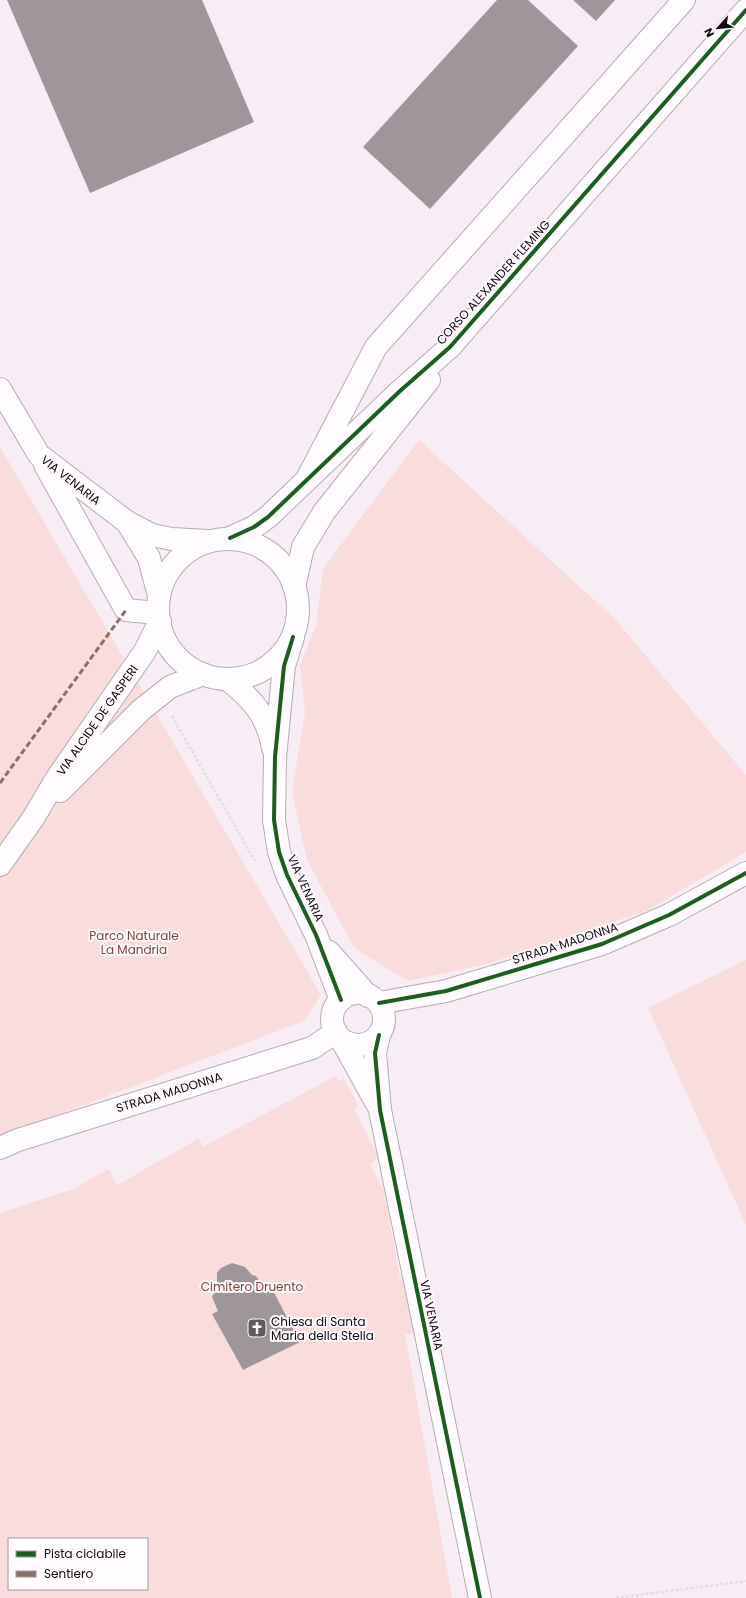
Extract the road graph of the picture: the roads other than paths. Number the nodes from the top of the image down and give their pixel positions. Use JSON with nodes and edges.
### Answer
{"nodes":[{"id":1,"x":684,"y":0,"type":"edge"},
{"id":2,"x":746,"y":10,"type":"edge"},
{"id":3,"x":450,"y":347,"type":"junction"},
{"id":4,"x":0,"y":388,"type":"edge"},
{"id":5,"x":39,"y":455,"type":"junction"},
{"id":6,"x":306,"y":482,"type":"junction"},
{"id":7,"x":127,"y":522,"type":"junction"},
{"id":8,"x":230,"y":538,"type":"junction"},
{"id":9,"x":208,"y":541,"type":"junction"},
{"id":10,"x":294,"y":587,"type":"junction"},
{"id":11,"x":159,"y":610,"type":"junction"},
{"id":12,"x":293,"y":637,"type":"junction"},
{"id":13,"x":203,"y":674,"type":"junction"},
{"id":14,"x":228,"y":680,"type":"junction"},
{"id":15,"x":275,"y":757,"type":"junction"},
{"id":16,"x":34,"y":817,"type":"junction"},
{"id":17,"x":0,"y":864,"type":"edge"},
{"id":18,"x":746,"y":873,"type":"edge"},
{"id":19,"x":316,"y":935,"type":"junction"},
{"id":20,"x":341,"y":1000,"type":"junction"},
{"id":21,"x":374,"y":1000,"type":"junction"},
{"id":22,"x":379,"y":1035,"type":"junction"},
{"id":23,"x":339,"y":1036,"type":"junction"},
{"id":24,"x":380,"y":1110,"type":"junction"},
{"id":25,"x":0,"y":1148,"type":"edge"},
{"id":26,"x":480,"y":1598,"type":"edge"}],
"edges":[{"from":1,"to":6,"type":"street","name":"CORSO ALEXANDER FLEMING"},
{"from":2,"to":3,"type":"street","name":"CORSO ALEXANDER FLEMING"},
{"from":3,"to":6,"type":"street","name":"CORSO ALEXANDER FLEMING"},
{"from":3,"to":10,"type":"street","name":"CORSO ALEXANDER FLEMING"},
{"from":4,"to":5,"type":"street","name":"VIA VENARIA"},
{"from":5,"to":7,"type":"street","name":"VIA VENARIA"},
{"from":5,"to":11,"type":"street"},
{"from":6,"to":8,"type":"street","name":"CORSO ALEXANDER FLEMING"},
{"from":7,"to":9,"type":"street","name":"VIA VENARIA"},
{"from":7,"to":11,"type":"street","name":"VIA VENARIA"},
{"from":8,"to":9,"type":"street"},
{"from":8,"to":10,"type":"street"},
{"from":9,"to":11,"type":"street"},
{"from":10,"to":12,"type":"street"},
{"from":11,"to":13,"type":"street"},
{"from":11,"to":16,"type":"street","name":"VIA ALCIDE DE GASPERI"},
{"from":12,"to":14,"type":"street"},
{"from":12,"to":15,"type":"street","name":"VIA VENARIA"},
{"from":13,"to":14,"type":"street"},
{"from":13,"to":16,"type":"street","name":"VIA ALCIDE DE GASPERI"},
{"from":14,"to":15,"type":"street","name":"VIA VENARIA"},
{"from":15,"to":19,"type":"street","name":"VIA VENARIA"},
{"from":16,"to":17,"type":"street","name":"VIA ALCIDE DE GASPERI"},
{"from":18,"to":21,"type":"street","name":"STRADA MADONNA"},
{"from":19,"to":20,"type":"street","name":"VIA VENARIA"},
{"from":19,"to":21,"type":"street","name":"VIA VENARIA"},
{"from":20,"to":21,"type":"street"},
{"from":20,"to":23,"type":"street"},
{"from":21,"to":22,"type":"street"},
{"from":22,"to":23,"type":"street"},
{"from":22,"to":24,"type":"street","name":"VIA VENARIA"},
{"from":23,"to":24,"type":"street","name":"VIA VENARIA"},
{"from":23,"to":25,"type":"street","name":"STRADA MADONNA"},
{"from":24,"to":26,"type":"street","name":"VIA VENARIA"}]}
